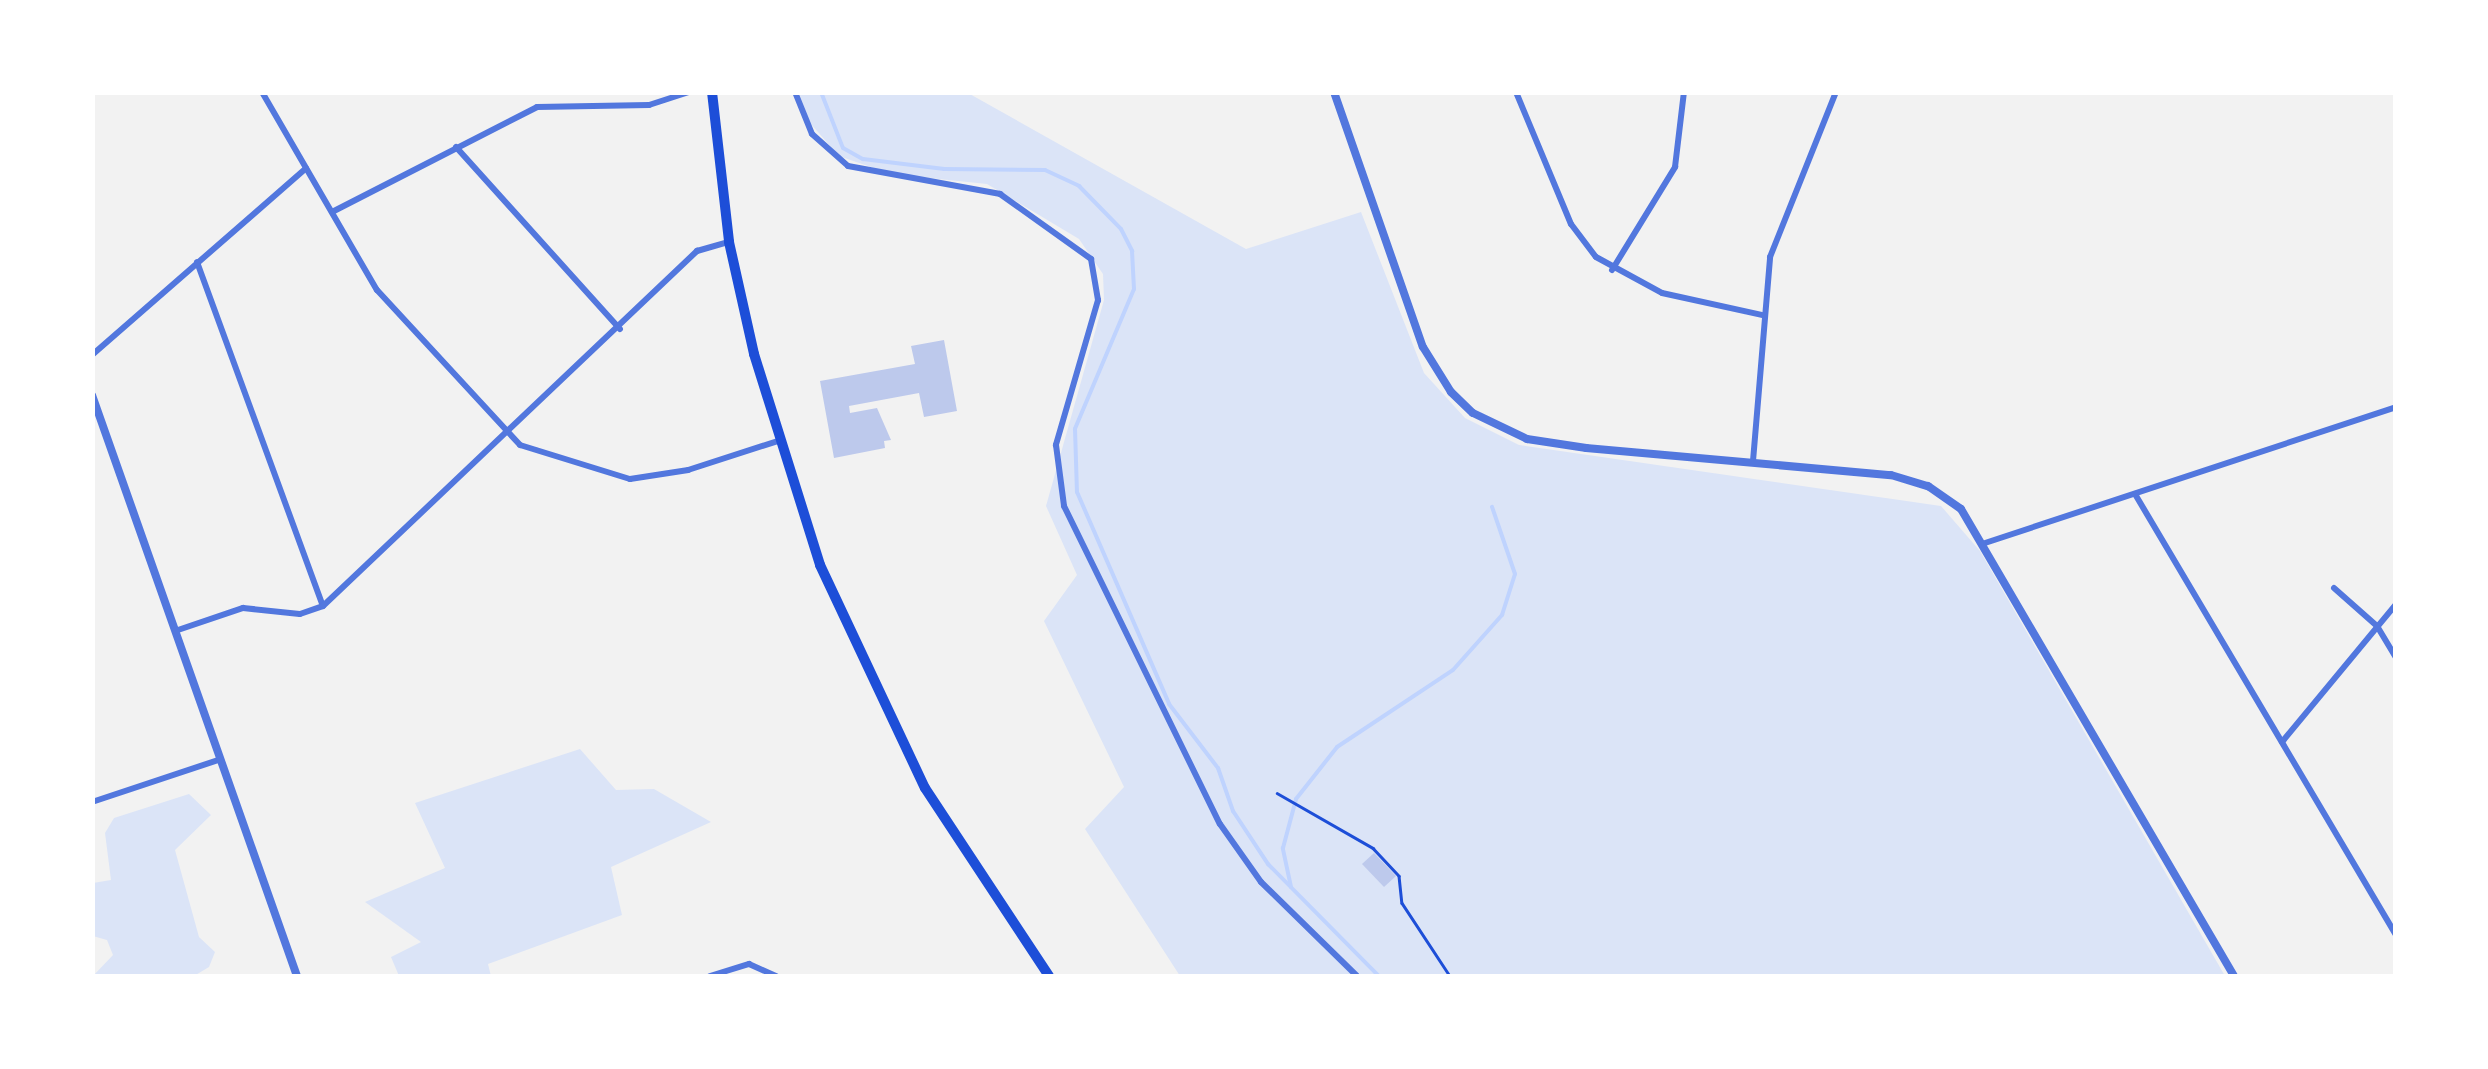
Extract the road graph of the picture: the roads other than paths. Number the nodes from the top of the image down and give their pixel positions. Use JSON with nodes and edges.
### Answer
{"nodes":[{"id":1,"x":262,"y":92,"type":"edge"},
{"id":2,"x":689,"y":92,"type":"edge"},
{"id":3,"x":712,"y":92,"type":"edge"},
{"id":4,"x":795,"y":92,"type":"edge"},
{"id":5,"x":1334,"y":92,"type":"edge"},
{"id":6,"x":1516,"y":92,"type":"edge"},
{"id":7,"x":1684,"y":92,"type":"edge"},
{"id":8,"x":1836,"y":92,"type":"edge"},
{"id":9,"x":456,"y":147,"type":"junction"},
{"id":10,"x":306,"y":168,"type":"junction"},
{"id":11,"x":332,"y":212,"type":"junction"},
{"id":12,"x":728,"y":242,"type":"junction"},
{"id":13,"x":197,"y":262,"type":"junction"},
{"id":14,"x":1612,"y":270,"type":"junction"},
{"id":15,"x":1762,"y":315,"type":"junction"},
{"id":16,"x":620,"y":329,"type":"junction"},
{"id":17,"x":92,"y":356,"type":"edge"},
{"id":18,"x":92,"y":394,"type":"edge"},
{"id":19,"x":2396,"y":407,"type":"edge"},
{"id":20,"x":508,"y":433,"type":"junction"},
{"id":21,"x":778,"y":441,"type":"junction"},
{"id":22,"x":1753,"y":460,"type":"junction"},
{"id":23,"x":2135,"y":494,"type":"junction"},
{"id":24,"x":1985,"y":543,"type":"junction"},
{"id":25,"x":2334,"y":588,"type":"dead end"},
{"id":26,"x":2396,"y":604,"type":"edge"},
{"id":27,"x":323,"y":606,"type":"junction"},
{"id":28,"x":2376,"y":626,"type":"junction"},
{"id":29,"x":175,"y":631,"type":"junction"},
{"id":30,"x":2396,"y":658,"type":"edge"},
{"id":31,"x":2282,"y":742,"type":"junction"},
{"id":32,"x":221,"y":758,"type":"junction"},
{"id":33,"x":92,"y":802,"type":"edge"},
{"id":34,"x":2396,"y":935,"type":"edge"},
{"id":35,"x":297,"y":976,"type":"edge"},
{"id":36,"x":710,"y":976,"type":"edge"},
{"id":37,"x":776,"y":976,"type":"edge"},
{"id":38,"x":1049,"y":976,"type":"edge"},
{"id":39,"x":1356,"y":976,"type":"edge"},
{"id":40,"x":2234,"y":976,"type":"edge"}],
"edges":[{"from":1,"to":10,"type":"street"},
{"from":2,"to":9,"type":"street"},
{"from":3,"to":12,"type":"main road"},
{"from":4,"to":39,"type":"street"},
{"from":5,"to":22,"type":"street"},
{"from":6,"to":14,"type":"street"},
{"from":7,"to":14,"type":"street"},
{"from":8,"to":15,"type":"street"},
{"from":9,"to":11,"type":"street"},
{"from":9,"to":16,"type":"street"},
{"from":10,"to":11,"type":"street"},
{"from":10,"to":13,"type":"street"},
{"from":11,"to":20,"type":"street"},
{"from":12,"to":16,"type":"street"},
{"from":12,"to":21,"type":"main road"},
{"from":13,"to":17,"type":"street"},
{"from":13,"to":27,"type":"street"},
{"from":14,"to":15,"type":"street"},
{"from":15,"to":22,"type":"street"},
{"from":16,"to":20,"type":"street"},
{"from":18,"to":29,"type":"street"},
{"from":19,"to":23,"type":"street"},
{"from":20,"to":21,"type":"street"},
{"from":20,"to":27,"type":"street"},
{"from":21,"to":38,"type":"main road"},
{"from":22,"to":24,"type":"street"},
{"from":23,"to":24,"type":"street"},
{"from":23,"to":31,"type":"street"},
{"from":24,"to":40,"type":"street"},
{"from":25,"to":28,"type":"street"},
{"from":26,"to":28,"type":"street"},
{"from":27,"to":29,"type":"street"},
{"from":28,"to":30,"type":"street"},
{"from":28,"to":31,"type":"street"},
{"from":29,"to":32,"type":"street"},
{"from":31,"to":34,"type":"street"},
{"from":32,"to":33,"type":"street"},
{"from":32,"to":35,"type":"street"},
{"from":36,"to":37,"type":"street"}]}
